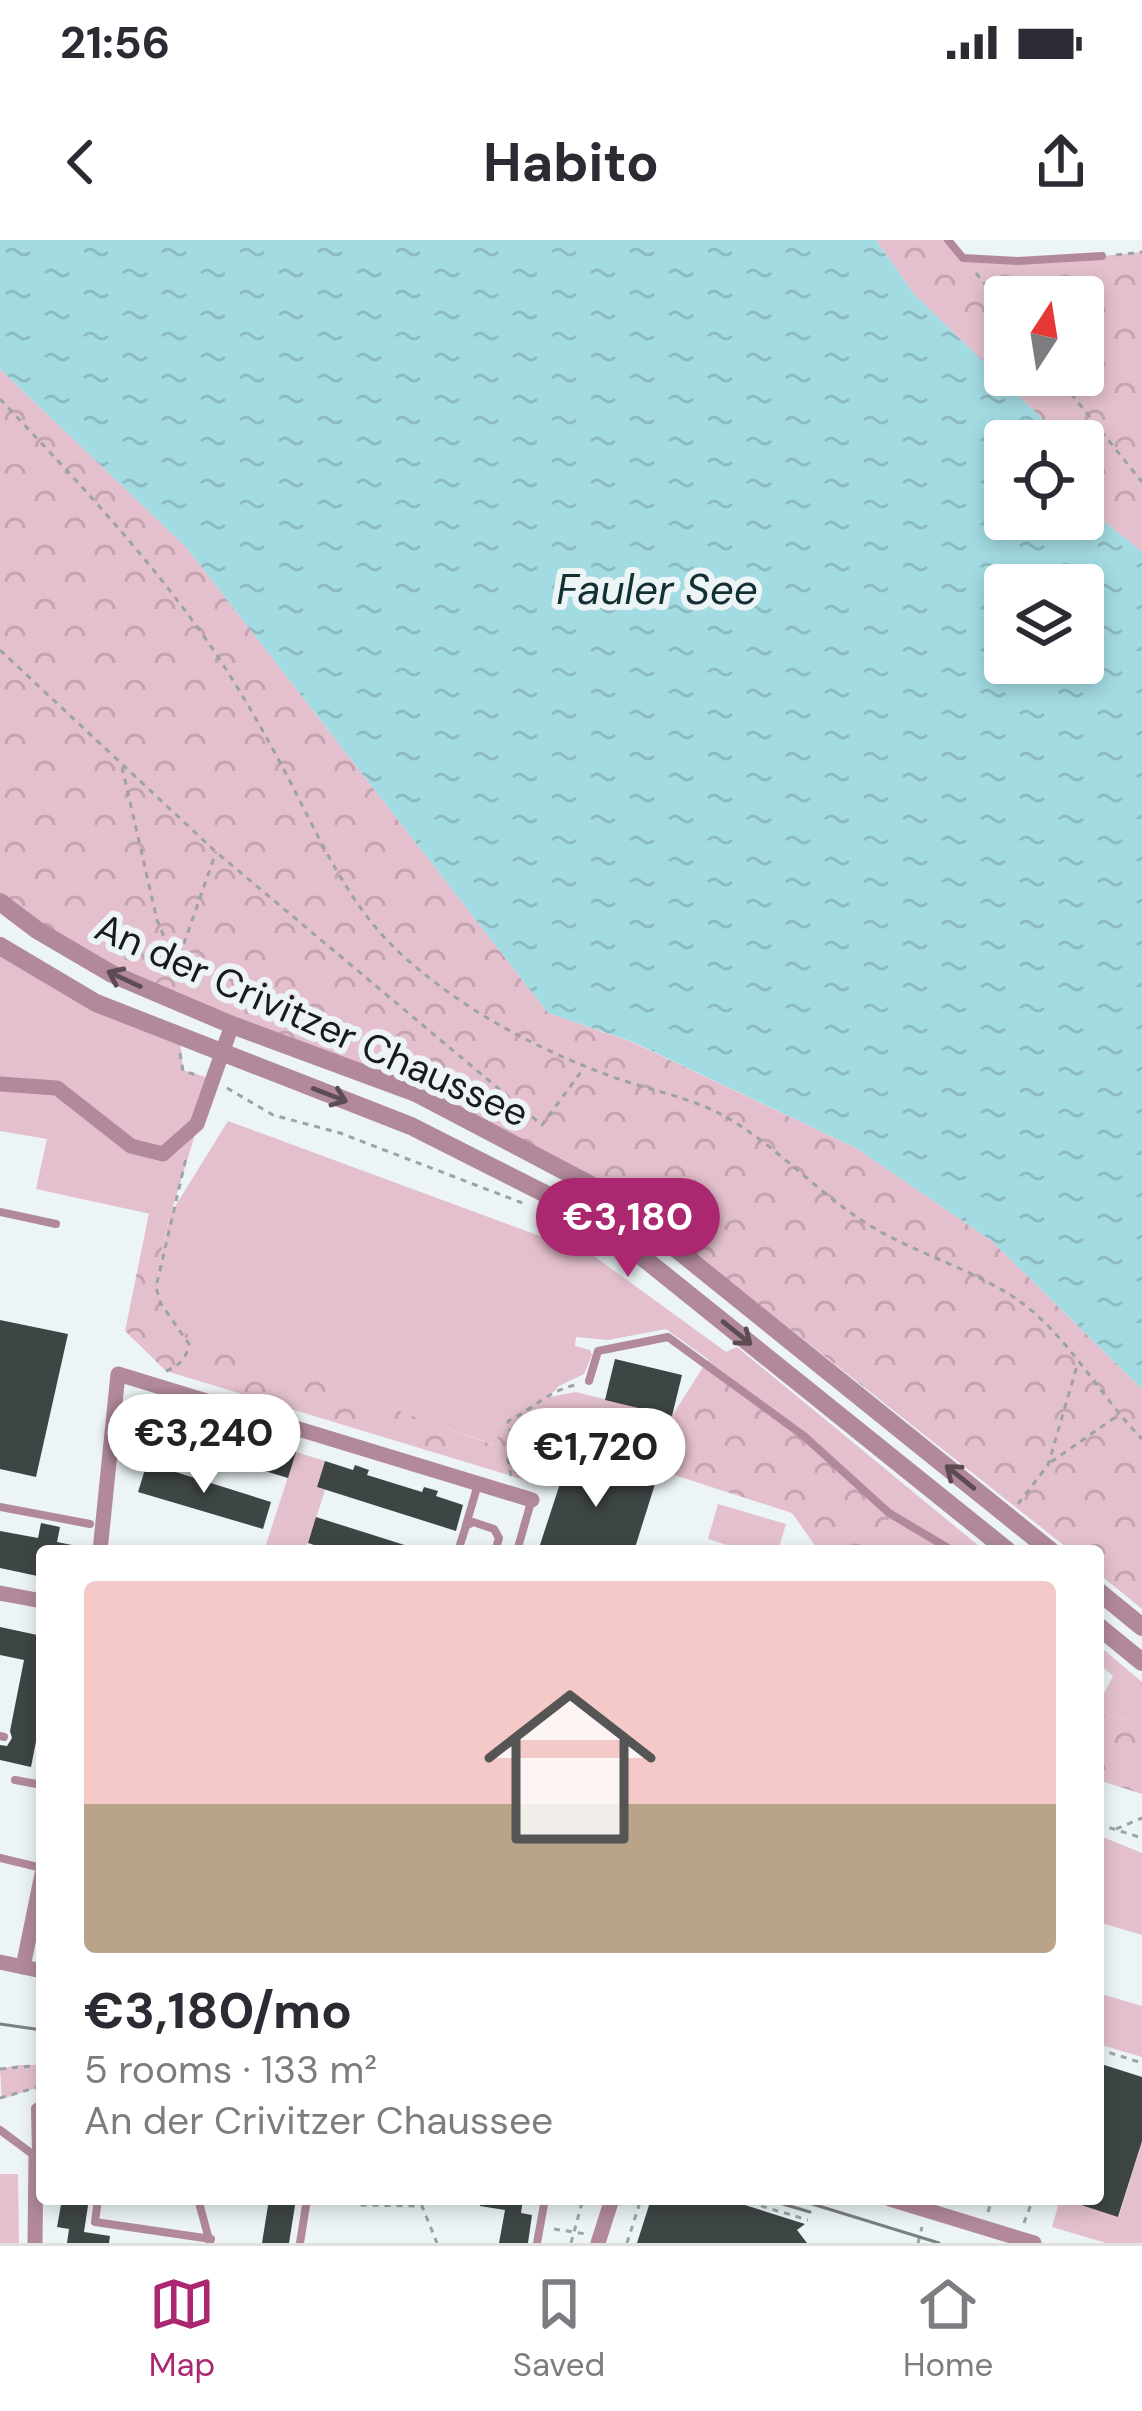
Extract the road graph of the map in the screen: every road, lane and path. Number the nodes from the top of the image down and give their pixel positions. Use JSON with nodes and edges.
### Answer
{"nodes":[{"id":1,"x":948,"y":240,"type":"edge"},
{"id":2,"x":1142,"y":251,"type":"edge"},
{"id":3,"x":1102,"y":256,"type":"joint"},
{"id":4,"x":963,"y":258,"type":"junction"},
{"id":5,"x":984,"y":284,"type":"edge"},
{"id":6,"x":1073,"y":396,"type":"edge"},
{"id":7,"x":0,"y":399,"type":"edge"},
{"id":8,"x":1142,"y":482,"type":"edge"},
{"id":9,"x":0,"y":650,"type":"edge"},
{"id":10,"x":121,"y":765,"type":"junction"},
{"id":11,"x":216,"y":852,"type":"junction"},
{"id":12,"x":0,"y":902,"type":"edge"},
{"id":13,"x":0,"y":946,"type":"edge"},
{"id":14,"x":176,"y":965,"type":"junction"},
{"id":15,"x":171,"y":980,"type":"dead end"},
{"id":16,"x":232,"y":1025,"type":"junction"},
{"id":17,"x":221,"y":1054,"type":"junction"},
{"id":18,"x":585,"y":1067,"type":"junction"},
{"id":19,"x":212,"y":1079,"type":"junction"},
{"id":20,"x":0,"y":1084,"type":"edge"},
{"id":21,"x":197,"y":1124,"type":"junction"},
{"id":22,"x":529,"y":1206,"type":"dead end"},
{"id":23,"x":0,"y":1213,"type":"edge"},
{"id":24,"x":56,"y":1224,"type":"dead end"},
{"id":25,"x":1077,"y":1365,"type":"junction"},
{"id":26,"x":166,"y":1371,"type":"dead end"},
{"id":27,"x":589,"y":1381,"type":"joint"},
{"id":28,"x":1118,"y":1415,"type":"junction"},
{"id":29,"x":1142,"y":1439,"type":"edge"},
{"id":30,"x":1048,"y":1465,"type":"junction"},
{"id":31,"x":511,"y":1476,"type":"dead end"},
{"id":32,"x":478,"y":1484,"type":"junction"},
{"id":33,"x":532,"y":1500,"type":"joint"},
{"id":34,"x":0,"y":1507,"type":"edge"},
{"id":35,"x":1009,"y":1516,"type":"junction"},
{"id":36,"x":90,"y":1524,"type":"dead end"},
{"id":37,"x":466,"y":1526,"type":"junction"},
{"id":38,"x":101,"y":1545,"type":"edge"},
{"id":39,"x":460,"y":1545,"type":"edge"},
{"id":40,"x":497,"y":1545,"type":"edge"},
{"id":41,"x":519,"y":1545,"type":"edge"},
{"id":42,"x":943,"y":1545,"type":"edge"},
{"id":43,"x":997,"y":1545,"type":"edge"},
{"id":44,"x":1044,"y":1545,"type":"edge"},
{"id":45,"x":0,"y":1593,"type":"edge"},
{"id":46,"x":1104,"y":1596,"type":"edge"},
{"id":47,"x":36,"y":1600,"type":"edge"},
{"id":48,"x":1142,"y":1628,"type":"edge"},
{"id":49,"x":1104,"y":1631,"type":"edge"},
{"id":50,"x":1142,"y":1662,"type":"edge"},
{"id":51,"x":15,"y":1780,"type":"dead end"},
{"id":52,"x":36,"y":1784,"type":"edge"},
{"id":53,"x":1142,"y":1818,"type":"edge"},
{"id":54,"x":1104,"y":1826,"type":"edge"},
{"id":55,"x":1116,"y":1829,"type":"junction"},
{"id":56,"x":1142,"y":1838,"type":"edge"},
{"id":57,"x":0,"y":1858,"type":"edge"},
{"id":58,"x":36,"y":1869,"type":"edge"},
{"id":59,"x":36,"y":1901,"type":"edge"},
{"id":60,"x":0,"y":1962,"type":"edge"},
{"id":61,"x":23,"y":1967,"type":"junction"},
{"id":62,"x":36,"y":1970,"type":"edge"},
{"id":63,"x":1104,"y":2051,"type":"edge"},
{"id":64,"x":1142,"y":2062,"type":"edge"},
{"id":65,"x":36,"y":2066,"type":"edge"},
{"id":66,"x":0,"y":2069,"type":"edge"},
{"id":67,"x":36,"y":2088,"type":"edge"},
{"id":68,"x":0,"y":2098,"type":"edge"},
{"id":69,"x":36,"y":2107,"type":"edge"},
{"id":70,"x":0,"y":2130,"type":"edge"},
{"id":71,"x":36,"y":2157,"type":"junction"},
{"id":72,"x":97,"y":2205,"type":"edge"},
{"id":73,"x":200,"y":2205,"type":"edge"},
{"id":74,"x":306,"y":2205,"type":"edge"},
{"id":75,"x":424,"y":2205,"type":"edge"},
{"id":76,"x":544,"y":2205,"type":"edge"},
{"id":77,"x":581,"y":2205,"type":"edge"},
{"id":78,"x":610,"y":2205,"type":"edge"},
{"id":79,"x":639,"y":2205,"type":"edge"},
{"id":80,"x":758,"y":2205,"type":"edge"},
{"id":81,"x":910,"y":2205,"type":"edge"},
{"id":82,"x":990,"y":2205,"type":"edge"},
{"id":83,"x":1031,"y":2205,"type":"edge"},
{"id":84,"x":988,"y":2212,"type":"dead end"},
{"id":85,"x":1007,"y":2218,"type":"dead end"},
{"id":86,"x":808,"y":2221,"type":"dead end"},
{"id":87,"x":540,"y":2227,"type":"junction"},
{"id":88,"x":573,"y":2232,"type":"junction"},
{"id":89,"x":599,"y":2240,"type":"edge"},
{"id":90,"x":210,"y":2241,"type":"edge"},
{"id":91,"x":35,"y":2243,"type":"edge"},
{"id":92,"x":300,"y":2243,"type":"edge"},
{"id":93,"x":437,"y":2243,"type":"edge"},
{"id":94,"x":537,"y":2243,"type":"edge"},
{"id":95,"x":571,"y":2243,"type":"edge"},
{"id":96,"x":626,"y":2243,"type":"edge"},
{"id":97,"x":1034,"y":2243,"type":"edge"}],
"edges":[{"from":1,"to":4,"type":"lane"},
{"from":2,"to":3,"type":"path"},
{"from":3,"to":4,"type":"lane"},
{"from":4,"to":5,"type":"path"},
{"from":6,"to":8,"type":"path"},
{"from":7,"to":18,"type":"path"},
{"from":9,"to":10,"type":"path"},
{"from":10,"to":11,"type":"path"},
{"from":10,"to":14,"type":"path"},
{"from":11,"to":14,"type":"path"},
{"from":11,"to":18,"type":"path"},
{"from":16,"to":12,"type":"street","name":"An der Crivitzer Chaussee","one_way":true},
{"from":13,"to":17,"type":"street","name":"An der Crivitzer Chaussee"},
{"from":14,"to":15,"type":"path"},
{"from":16,"to":17,"type":"street"},
{"from":35,"to":16,"type":"street","name":"An der Crivitzer Chaussee","one_way":true},
{"from":17,"to":19,"type":"street"},
{"from":17,"to":43,"type":"street","name":"An der Crivitzer Chaussee","one_way":true},
{"from":18,"to":25,"type":"path"},
{"from":19,"to":21,"type":"street"},
{"from":19,"to":22,"type":"path"},
{"from":20,"to":21,"type":"street"},
{"from":21,"to":26,"type":"path"},
{"from":23,"to":24,"type":"lane"},
{"from":25,"to":28,"type":"path"},
{"from":25,"to":30,"type":"path"},
{"from":27,"to":31,"type":"path"},
{"from":27,"to":42,"type":"lane"},
{"from":28,"to":29,"type":"path"},
{"from":28,"to":30,"type":"path"},
{"from":30,"to":35,"type":"path"},
{"from":32,"to":33,"type":"street"},
{"from":32,"to":37,"type":"lane"},
{"from":32,"to":38,"type":"street"},
{"from":33,"to":41,"type":"lane"},
{"from":34,"to":36,"type":"lane"},
{"from":35,"to":44,"type":"street","name":"An der Crivitzer Chaussee"},
{"from":37,"to":39,"type":"lane"},
{"from":37,"to":40,"type":"lane"},
{"from":45,"to":47,"type":"street"},
{"from":46,"to":48,"type":"street"},
{"from":49,"to":50,"type":"street"},
{"from":51,"to":52,"type":"lane"},
{"from":53,"to":55,"type":"path"},
{"from":54,"to":55,"type":"path"},
{"from":55,"to":56,"type":"path"},
{"from":57,"to":58,"type":"lane"},
{"from":59,"to":61,"type":"street"},
{"from":60,"to":61,"type":"street"},
{"from":61,"to":62,"type":"street"},
{"from":63,"to":64,"type":"path"},
{"from":65,"to":66,"type":"path"},
{"from":67,"to":68,"type":"path"},
{"from":69,"to":71,"type":"lane"},
{"from":70,"to":71,"type":"lane"},
{"from":71,"to":91,"type":"street"},
{"from":72,"to":90,"type":"lane"},
{"from":73,"to":90,"type":"lane"},
{"from":74,"to":92,"type":"lane"},
{"from":75,"to":93,"type":"path"},
{"from":76,"to":87,"type":"lane"},
{"from":77,"to":88,"type":"path"},
{"from":78,"to":89,"type":"street"},
{"from":79,"to":96,"type":"path"},
{"from":80,"to":86,"type":"path"},
{"from":81,"to":97,"type":"street"},
{"from":82,"to":84,"type":"path"},
{"from":83,"to":85,"type":"path"},
{"from":87,"to":88,"type":"path"},
{"from":87,"to":94,"type":"lane"},
{"from":88,"to":89,"type":"path"},
{"from":88,"to":95,"type":"path"}]}
